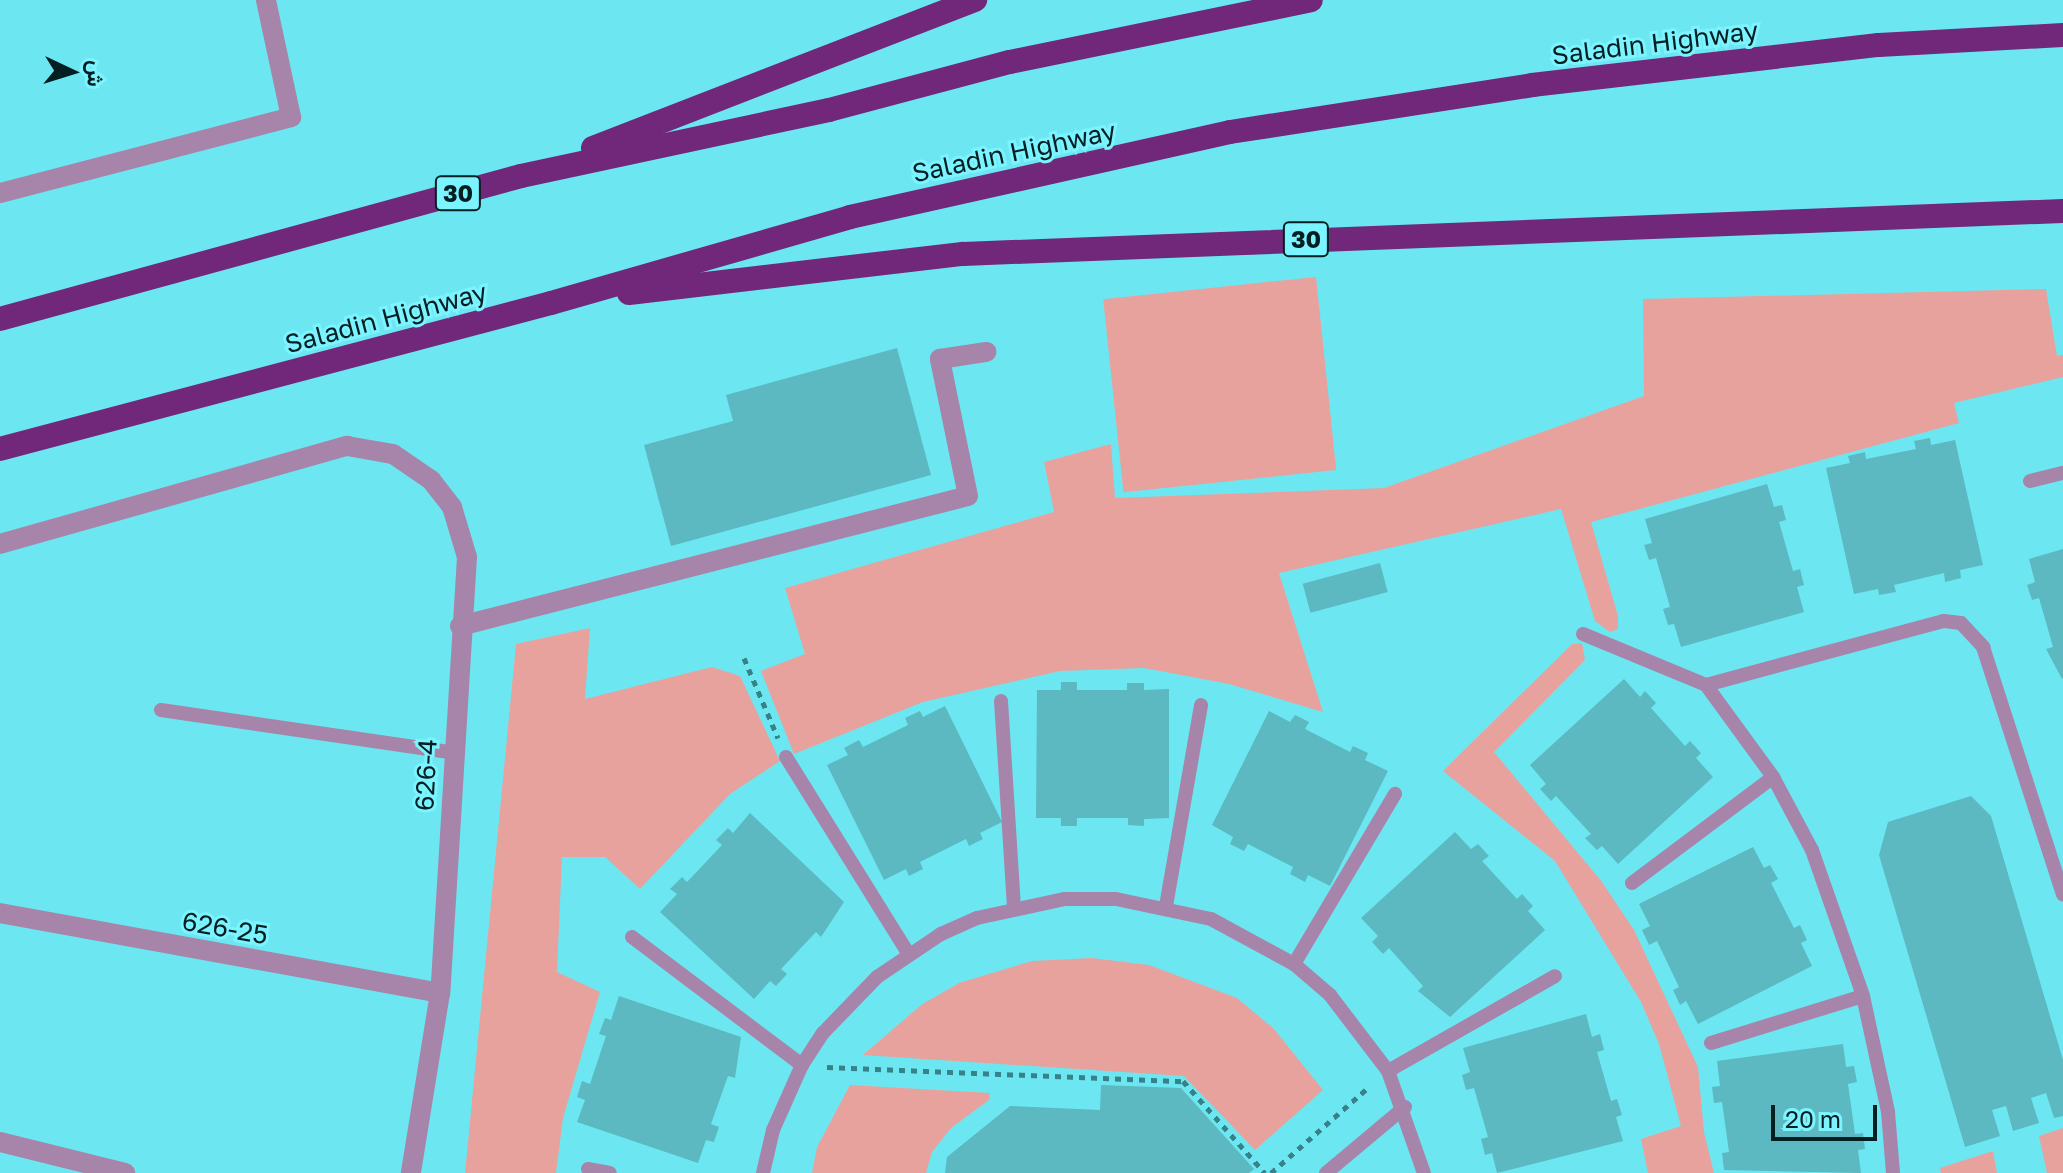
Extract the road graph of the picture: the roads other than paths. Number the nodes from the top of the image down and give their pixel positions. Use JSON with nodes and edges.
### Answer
{"nodes":[{"id":1,"x":266,"y":0,"type":"edge"},
{"id":2,"x":975,"y":0,"type":"edge"},
{"id":3,"x":1311,"y":0,"type":"edge"},
{"id":4,"x":2063,"y":35,"type":"edge"},
{"id":5,"x":521,"y":176,"type":"junction"},
{"id":6,"x":0,"y":193,"type":"edge"},
{"id":7,"x":2063,"y":211,"type":"edge"},
{"id":8,"x":551,"y":303,"type":"junction"},
{"id":9,"x":0,"y":319,"type":"edge"},
{"id":10,"x":986,"y":352,"type":"dead end"},
{"id":11,"x":0,"y":449,"type":"edge"},
{"id":12,"x":2063,"y":473,"type":"edge"},
{"id":13,"x":2030,"y":481,"type":"dead end"},
{"id":14,"x":0,"y":544,"type":"edge"},
{"id":15,"x":460,"y":626,"type":"junction"},
{"id":16,"x":1583,"y":634,"type":"dead end"},
{"id":17,"x":1706,"y":685,"type":"junction"},
{"id":18,"x":1001,"y":701,"type":"dead end"},
{"id":19,"x":1201,"y":705,"type":"dead end"},
{"id":20,"x":161,"y":710,"type":"dead end"},
{"id":21,"x":454,"y":753,"type":"junction"},
{"id":22,"x":786,"y":757,"type":"road end"},
{"id":23,"x":1773,"y":777,"type":"junction"},
{"id":24,"x":1395,"y":794,"type":"dead end"},
{"id":25,"x":1632,"y":883,"type":"dead end"},
{"id":26,"x":2063,"y":894,"type":"edge"},
{"id":27,"x":1166,"y":906,"type":"junction"},
{"id":28,"x":1014,"y":907,"type":"junction"},
{"id":29,"x":0,"y":913,"type":"edge"},
{"id":30,"x":632,"y":937,"type":"dead end"},
{"id":31,"x":908,"y":953,"type":"junction"},
{"id":32,"x":1294,"y":964,"type":"junction"},
{"id":33,"x":1555,"y":976,"type":"dead end"},
{"id":34,"x":440,"y":993,"type":"junction"},
{"id":35,"x":1863,"y":996,"type":"junction"},
{"id":36,"x":1711,"y":1043,"type":"dead end"},
{"id":37,"x":802,"y":1065,"type":"junction"},
{"id":38,"x":1388,"y":1071,"type":"junction"},
{"id":39,"x":1405,"y":1107,"type":"junction"},
{"id":40,"x":0,"y":1142,"type":"edge"},
{"id":41,"x":588,"y":1169,"type":"dead end"},
{"id":42,"x":125,"y":1173,"type":"edge"},
{"id":43,"x":411,"y":1173,"type":"edge"},
{"id":44,"x":610,"y":1173,"type":"edge"},
{"id":45,"x":763,"y":1173,"type":"edge"},
{"id":46,"x":1326,"y":1173,"type":"edge"},
{"id":47,"x":1424,"y":1173,"type":"edge"},
{"id":48,"x":1893,"y":1173,"type":"edge"}],
"edges":[{"from":1,"to":6,"type":"street"},
{"from":2,"to":5,"type":"highway","number":"30"},
{"from":3,"to":5,"type":"highway","number":"30"},
{"from":4,"to":8,"type":"highway","name":"Saladin Highway","number":"30"},
{"from":5,"to":9,"type":"highway","number":"30"},
{"from":7,"to":8,"type":"highway","number":"30"},
{"from":8,"to":11,"type":"highway","name":"Saladin Highway","number":"30"},
{"from":10,"to":15,"type":"street"},
{"from":12,"to":13,"type":"lane"},
{"from":14,"to":15,"type":"street","name":"626-4"},
{"from":15,"to":21,"type":"street","name":"626-4"},
{"from":16,"to":17,"type":"lane"},
{"from":17,"to":23,"type":"lane"},
{"from":17,"to":26,"type":"lane"},
{"from":18,"to":28,"type":"lane"},
{"from":19,"to":27,"type":"lane"},
{"from":20,"to":21,"type":"lane"},
{"from":21,"to":34,"type":"street","name":"626-4"},
{"from":22,"to":31,"type":"lane"},
{"from":23,"to":25,"type":"lane"},
{"from":23,"to":35,"type":"lane"},
{"from":24,"to":32,"type":"lane"},
{"from":27,"to":28,"type":"lane"},
{"from":27,"to":32,"type":"lane"},
{"from":28,"to":31,"type":"lane"},
{"from":29,"to":34,"type":"street","name":"626-25"},
{"from":30,"to":37,"type":"lane"},
{"from":31,"to":37,"type":"lane"},
{"from":32,"to":38,"type":"lane"},
{"from":33,"to":38,"type":"lane"},
{"from":34,"to":43,"type":"street","name":"626-4"},
{"from":35,"to":36,"type":"lane"},
{"from":35,"to":48,"type":"lane"},
{"from":37,"to":45,"type":"lane"},
{"from":38,"to":39,"type":"lane"},
{"from":39,"to":46,"type":"lane"},
{"from":39,"to":47,"type":"lane"},
{"from":40,"to":42,"type":"street"},
{"from":41,"to":44,"type":"lane"}]}
